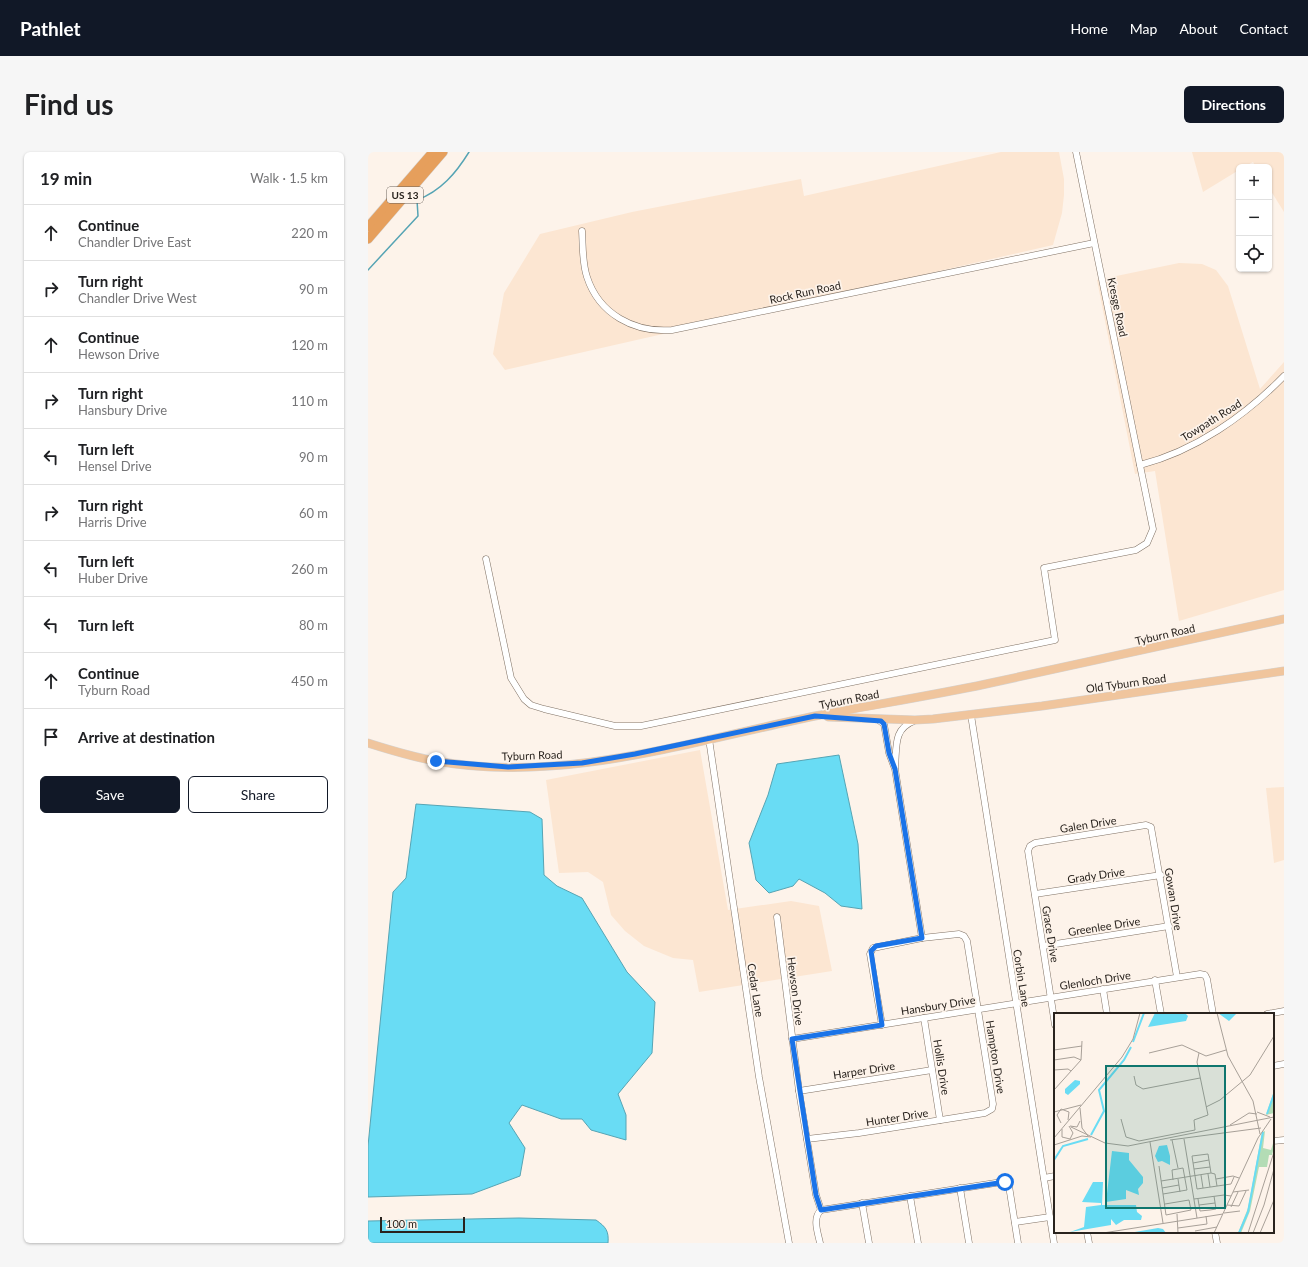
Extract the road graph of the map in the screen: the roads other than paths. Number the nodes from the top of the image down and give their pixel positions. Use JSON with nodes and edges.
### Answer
{"nodes":[{"id":1,"x":433,"y":152,"type":"edge"},
{"id":2,"x":443,"y":152,"type":"edge"},
{"id":3,"x":1076,"y":152,"type":"edge"},
{"id":4,"x":368,"y":228,"type":"edge"},
{"id":5,"x":582,"y":231,"type":"dead end"},
{"id":6,"x":368,"y":239,"type":"edge"},
{"id":7,"x":1094,"y":243,"type":"junction"},
{"id":8,"x":1284,"y":376,"type":"edge"},
{"id":9,"x":1140,"y":465,"type":"junction"},
{"id":10,"x":486,"y":559,"type":"dead end"},
{"id":11,"x":1284,"y":619,"type":"edge"},
{"id":12,"x":1284,"y":671,"type":"edge"},
{"id":13,"x":971,"y":715,"type":"junction"},
{"id":14,"x":815,"y":716,"type":"junction"},
{"id":15,"x":877,"y":719,"type":"junction"},
{"id":16,"x":915,"y":720,"type":"junction"},
{"id":17,"x":709,"y":739,"type":"junction"},
{"id":18,"x":368,"y":743,"type":"edge"},
{"id":19,"x":895,"y":769,"type":"junction"},
{"id":20,"x":1150,"y":826,"type":"joint"},
{"id":21,"x":1030,"y":846,"type":"joint"},
{"id":22,"x":1161,"y":875,"type":"junction"},
{"id":23,"x":1035,"y":894,"type":"junction"},
{"id":24,"x":777,"y":917,"type":"dead end"},
{"id":25,"x":1169,"y":926,"type":"junction"},
{"id":26,"x":922,"y":938,"type":"junction"},
{"id":27,"x":1043,"y":946,"type":"junction"},
{"id":28,"x":1177,"y":977,"type":"junction"},
{"id":29,"x":1155,"y":980,"type":"junction"},
{"id":30,"x":1103,"y":989,"type":"junction"},
{"id":31,"x":1051,"y":997,"type":"junction"},
{"id":32,"x":1016,"y":1002,"type":"junction"},
{"id":33,"x":978,"y":1009,"type":"junction"},
{"id":34,"x":1284,"y":1011,"type":"edge"},
{"id":35,"x":1106,"y":1013,"type":"edge"},
{"id":36,"x":1160,"y":1013,"type":"edge"},
{"id":37,"x":1213,"y":1013,"type":"edge"},
{"id":38,"x":1273,"y":1013,"type":"edge"},
{"id":39,"x":924,"y":1018,"type":"junction"},
{"id":40,"x":1054,"y":1018,"type":"edge"},
{"id":41,"x":882,"y":1025,"type":"junction"},
{"id":42,"x":792,"y":1039,"type":"junction"},
{"id":43,"x":1284,"y":1064,"type":"edge"},
{"id":44,"x":1274,"y":1066,"type":"edge"},
{"id":45,"x":932,"y":1070,"type":"junction"},
{"id":46,"x":799,"y":1090,"type":"junction"},
{"id":47,"x":990,"y":1110,"type":"joint"},
{"id":48,"x":940,"y":1120,"type":"junction"},
{"id":49,"x":807,"y":1139,"type":"junction"},
{"id":50,"x":1284,"y":1140,"type":"edge"},
{"id":51,"x":1274,"y":1142,"type":"edge"},
{"id":52,"x":1054,"y":1176,"type":"edge"},
{"id":53,"x":1044,"y":1178,"type":"junction"},
{"id":54,"x":960,"y":1188,"type":"junction"},
{"id":55,"x":910,"y":1196,"type":"junction"},
{"id":56,"x":862,"y":1203,"type":"junction"},
{"id":57,"x":821,"y":1210,"type":"junction"},
{"id":58,"x":1050,"y":1217,"type":"junction"},
{"id":59,"x":1015,"y":1222,"type":"junction"},
{"id":60,"x":1087,"y":1233,"type":"edge"},
{"id":61,"x":1215,"y":1233,"type":"edge"},
{"id":62,"x":789,"y":1243,"type":"edge"},
{"id":63,"x":820,"y":1243,"type":"edge"},
{"id":64,"x":869,"y":1243,"type":"edge"},
{"id":65,"x":918,"y":1243,"type":"edge"},
{"id":66,"x":969,"y":1243,"type":"edge"},
{"id":67,"x":1018,"y":1243,"type":"edge"},
{"id":68,"x":1054,"y":1243,"type":"edge"},
{"id":69,"x":1089,"y":1243,"type":"edge"},
{"id":70,"x":1217,"y":1243,"type":"edge"}],
"edges":[{"from":1,"to":4,"type":"highway","number":"US 13"},
{"from":2,"to":6,"type":"highway","number":"US 13"},
{"from":3,"to":7,"type":"street","name":"Kresge Road"},
{"from":5,"to":7,"type":"street","name":"Rock Run Road"},
{"from":7,"to":9,"type":"street","name":"Kresge Road"},
{"from":8,"to":9,"type":"street","name":"Towpath Road"},
{"from":9,"to":10,"type":"street","name":"Kresge Road"},
{"from":11,"to":14,"type":"main road","name":"Tyburn Road"},
{"from":12,"to":13,"type":"main road","name":"Old Tyburn Road"},
{"from":13,"to":16,"type":"main road","name":"Old Tyburn Road"},
{"from":13,"to":32,"type":"street","name":"Corbin Lane"},
{"from":14,"to":15,"type":"main road","name":"Old Tyburn Road"},
{"from":14,"to":17,"type":"main road","name":"Tyburn Road"},
{"from":15,"to":16,"type":"main road","name":"Old Tyburn Road"},
{"from":15,"to":19,"type":"street"},
{"from":16,"to":19,"type":"street"},
{"from":17,"to":18,"type":"main road","name":"Tyburn Road"},
{"from":17,"to":62,"type":"street","name":"Cedar Lane"},
{"from":19,"to":26,"type":"street"},
{"from":20,"to":21,"type":"street","name":"Galen Drive"},
{"from":20,"to":22,"type":"street","name":"Gowan Drive"},
{"from":21,"to":23,"type":"street","name":"Grace Drive"},
{"from":22,"to":23,"type":"street","name":"Grady Drive"},
{"from":22,"to":25,"type":"street","name":"Gowan Drive"},
{"from":23,"to":27,"type":"street","name":"Grace Drive"},
{"from":24,"to":42,"type":"street","name":"Hewson Drive"},
{"from":25,"to":27,"type":"street","name":"Greenlee Drive"},
{"from":25,"to":28,"type":"street","name":"Gowan Drive"},
{"from":26,"to":33,"type":"street","name":"Hampton Drive"},
{"from":26,"to":41,"type":"street"},
{"from":27,"to":31,"type":"street","name":"Grace Drive"},
{"from":28,"to":29,"type":"street","name":"Glenloch Drive"},
{"from":28,"to":37,"type":"street","name":"Glenloch Drive"},
{"from":29,"to":30,"type":"street","name":"Glenloch Drive"},
{"from":29,"to":36,"type":"street"},
{"from":30,"to":31,"type":"street","name":"Glenloch Drive"},
{"from":30,"to":35,"type":"street"},
{"from":31,"to":32,"type":"street","name":"Glenloch Drive"},
{"from":31,"to":40,"type":"street","name":"Grace Drive"},
{"from":32,"to":33,"type":"street","name":"Hansbury Drive"},
{"from":32,"to":53,"type":"street","name":"Corbin Lane"},
{"from":33,"to":39,"type":"street","name":"Hansbury Drive"},
{"from":33,"to":47,"type":"street","name":"Hampton Drive"},
{"from":34,"to":38,"type":"street"},
{"from":39,"to":41,"type":"street","name":"Hansbury Drive"},
{"from":39,"to":45,"type":"street","name":"Hollis Drive"},
{"from":41,"to":42,"type":"street","name":"Hansbury Drive"},
{"from":42,"to":46,"type":"street","name":"Hewson Drive"},
{"from":43,"to":44,"type":"street"},
{"from":45,"to":46,"type":"street","name":"Harper Drive"},
{"from":45,"to":48,"type":"street","name":"Hollis Drive"},
{"from":46,"to":49,"type":"street","name":"Hewson Drive"},
{"from":47,"to":48,"type":"street","name":"Hunter Drive"},
{"from":48,"to":49,"type":"street","name":"Hunter Drive"},
{"from":49,"to":57,"type":"street","name":"Hewson Drive"},
{"from":50,"to":51,"type":"street"},
{"from":52,"to":53,"type":"street"},
{"from":53,"to":58,"type":"street","name":"Corbin Lane"},
{"from":54,"to":55,"type":"street"},
{"from":54,"to":59,"type":"street"},
{"from":54,"to":66,"type":"street"},
{"from":55,"to":56,"type":"street"},
{"from":55,"to":65,"type":"street"},
{"from":56,"to":57,"type":"street"},
{"from":56,"to":64,"type":"street"},
{"from":57,"to":63,"type":"street"},
{"from":58,"to":59,"type":"street"},
{"from":58,"to":68,"type":"street","name":"Corbin Lane"},
{"from":59,"to":67,"type":"street"},
{"from":60,"to":69,"type":"street"},
{"from":61,"to":70,"type":"street"}]}
